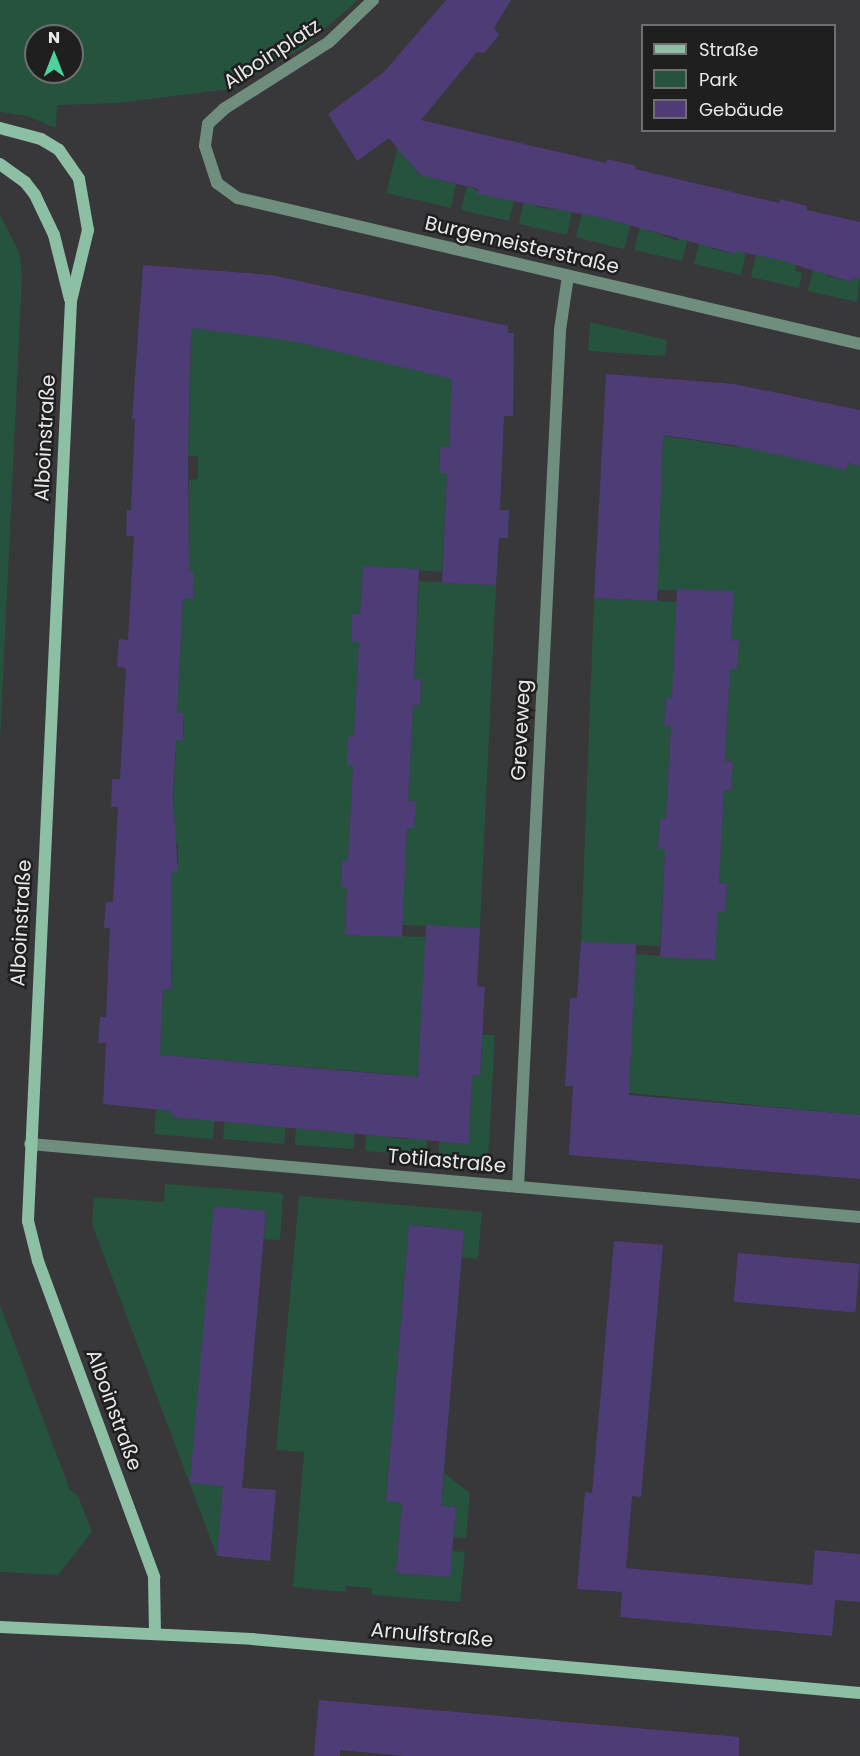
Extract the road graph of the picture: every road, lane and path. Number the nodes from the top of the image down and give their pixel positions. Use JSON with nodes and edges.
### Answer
{"nodes":[{"id":1,"x":373,"y":0,"type":"edge"},
{"id":2,"x":0,"y":128,"type":"edge"},
{"id":3,"x":205,"y":146,"type":"joint"},
{"id":4,"x":0,"y":164,"type":"edge"},
{"id":5,"x":568,"y":276,"type":"junction"},
{"id":6,"x":71,"y":301,"type":"junction"},
{"id":7,"x":860,"y":344,"type":"edge"},
{"id":8,"x":30,"y":1144,"type":"junction"},
{"id":9,"x":518,"y":1187,"type":"junction"},
{"id":10,"x":860,"y":1217,"type":"edge"},
{"id":11,"x":0,"y":1627,"type":"edge"},
{"id":12,"x":155,"y":1634,"type":"junction"},
{"id":13,"x":860,"y":1693,"type":"edge"}],
"edges":[{"from":1,"to":3,"type":"street","name":"Alboinplatz"},
{"from":2,"to":6,"type":"street"},
{"from":3,"to":5,"type":"street","name":"Burgemeisterstraße"},
{"from":4,"to":6,"type":"street"},
{"from":5,"to":7,"type":"street","name":"Burgemeisterstraße"},
{"from":5,"to":9,"type":"street","name":"Greveweg"},
{"from":6,"to":8,"type":"street","name":"Alboinstraße"},
{"from":8,"to":9,"type":"street","name":"Totilastraße"},
{"from":8,"to":12,"type":"street","name":"Alboinstraße"},
{"from":9,"to":10,"type":"street","name":"Totilastraße"},
{"from":11,"to":12,"type":"street","name":"Arnulfstraße"},
{"from":12,"to":13,"type":"street","name":"Arnulfstraße"}]}
